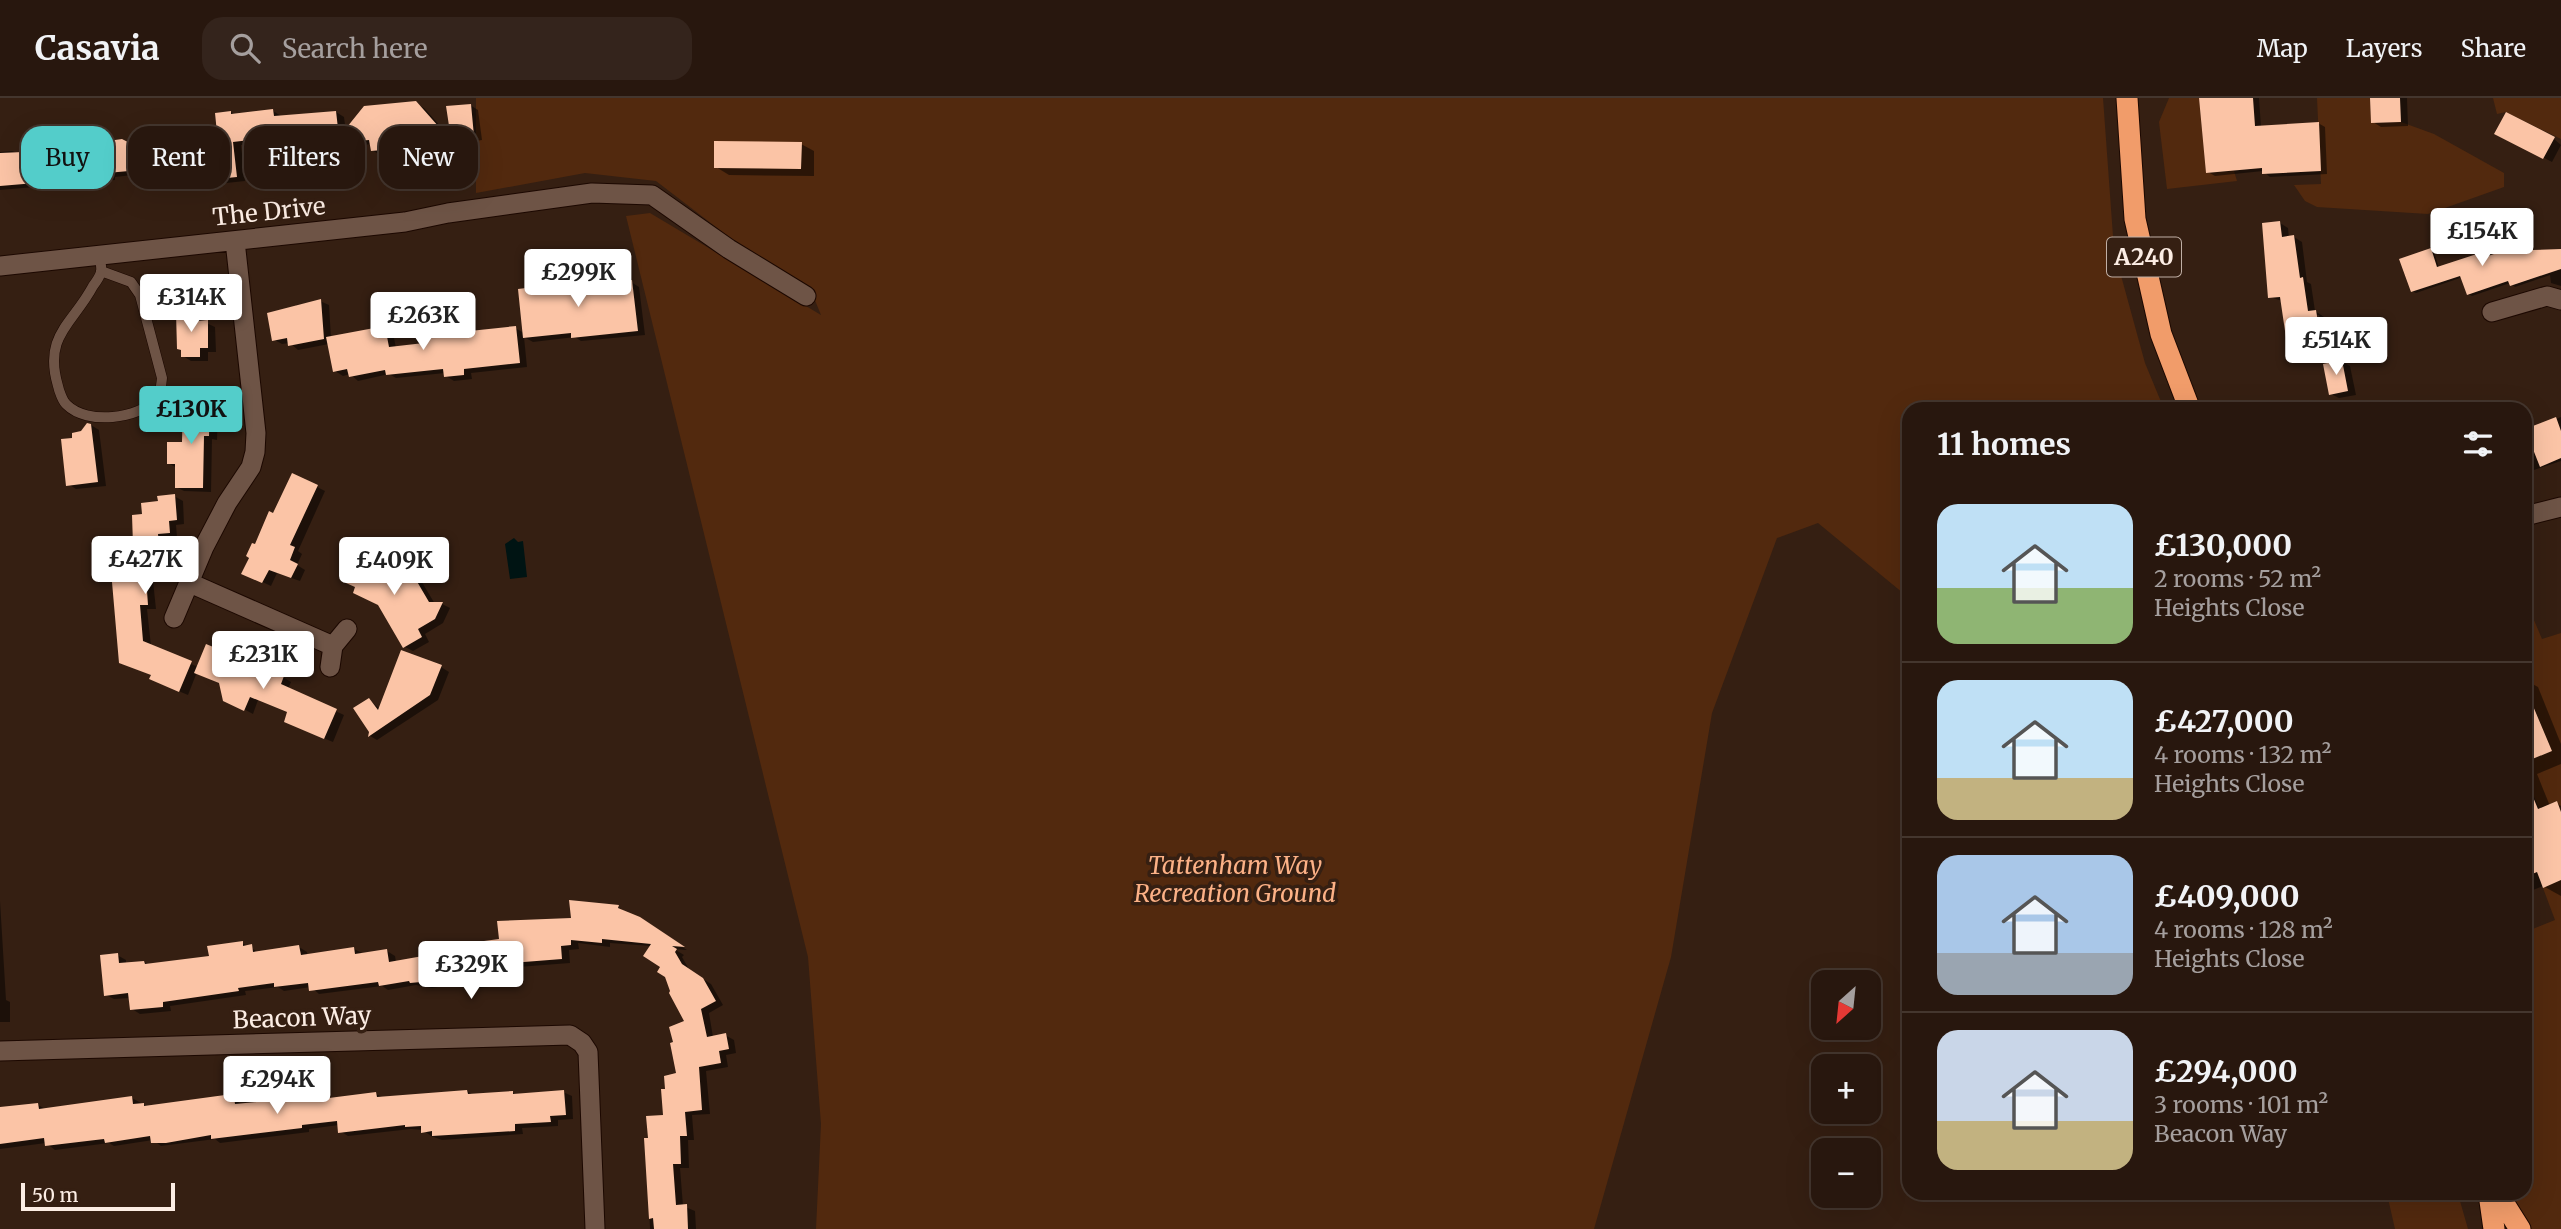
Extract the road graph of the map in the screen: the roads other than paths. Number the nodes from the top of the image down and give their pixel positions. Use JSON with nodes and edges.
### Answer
{"nodes":[{"id":1,"x":2127,"y":98,"type":"edge"},
{"id":2,"x":235,"y":241,"type":"junction"},
{"id":3,"x":100,"y":263,"type":"junction"},
{"id":4,"x":0,"y":265,"type":"edge"},
{"id":5,"x":806,"y":296,"type":"dead end"},
{"id":6,"x":2561,"y":300,"type":"edge"},
{"id":7,"x":2492,"y":312,"type":"dead end"},
{"id":8,"x":2187,"y":402,"type":"edge"},
{"id":9,"x":2561,"y":507,"type":"edge"},
{"id":10,"x":2532,"y":514,"type":"edge"},
{"id":11,"x":190,"y":583,"type":"junction"},
{"id":12,"x":174,"y":618,"type":"dead end"},
{"id":13,"x":348,"y":629,"type":"dead end"},
{"id":14,"x":333,"y":646,"type":"junction"},
{"id":15,"x":330,"y":667,"type":"dead end"},
{"id":16,"x":0,"y":1051,"type":"edge"},
{"id":17,"x":2490,"y":1200,"type":"edge"},
{"id":18,"x":2502,"y":1200,"type":"edge"},
{"id":19,"x":595,"y":1229,"type":"edge"},
{"id":20,"x":2494,"y":1229,"type":"edge"},
{"id":21,"x":2520,"y":1229,"type":"edge"}],
"edges":[{"from":1,"to":8,"type":"highway","number":"A240"},
{"from":2,"to":3,"type":"street","name":"The Drive"},
{"from":2,"to":5,"type":"street","name":"The Drive"},
{"from":2,"to":11,"type":"street"},
{"from":3,"to":3,"type":"lane"},
{"from":3,"to":4,"type":"street","name":"The Drive"},
{"from":6,"to":7,"type":"street"},
{"from":9,"to":10,"type":"street"},
{"from":11,"to":12,"type":"street"},
{"from":11,"to":14,"type":"street"},
{"from":13,"to":14,"type":"street"},
{"from":14,"to":15,"type":"street"},
{"from":16,"to":19,"type":"street","name":"Beacon Way"},
{"from":17,"to":20,"type":"highway"},
{"from":18,"to":21,"type":"highway"}]}
